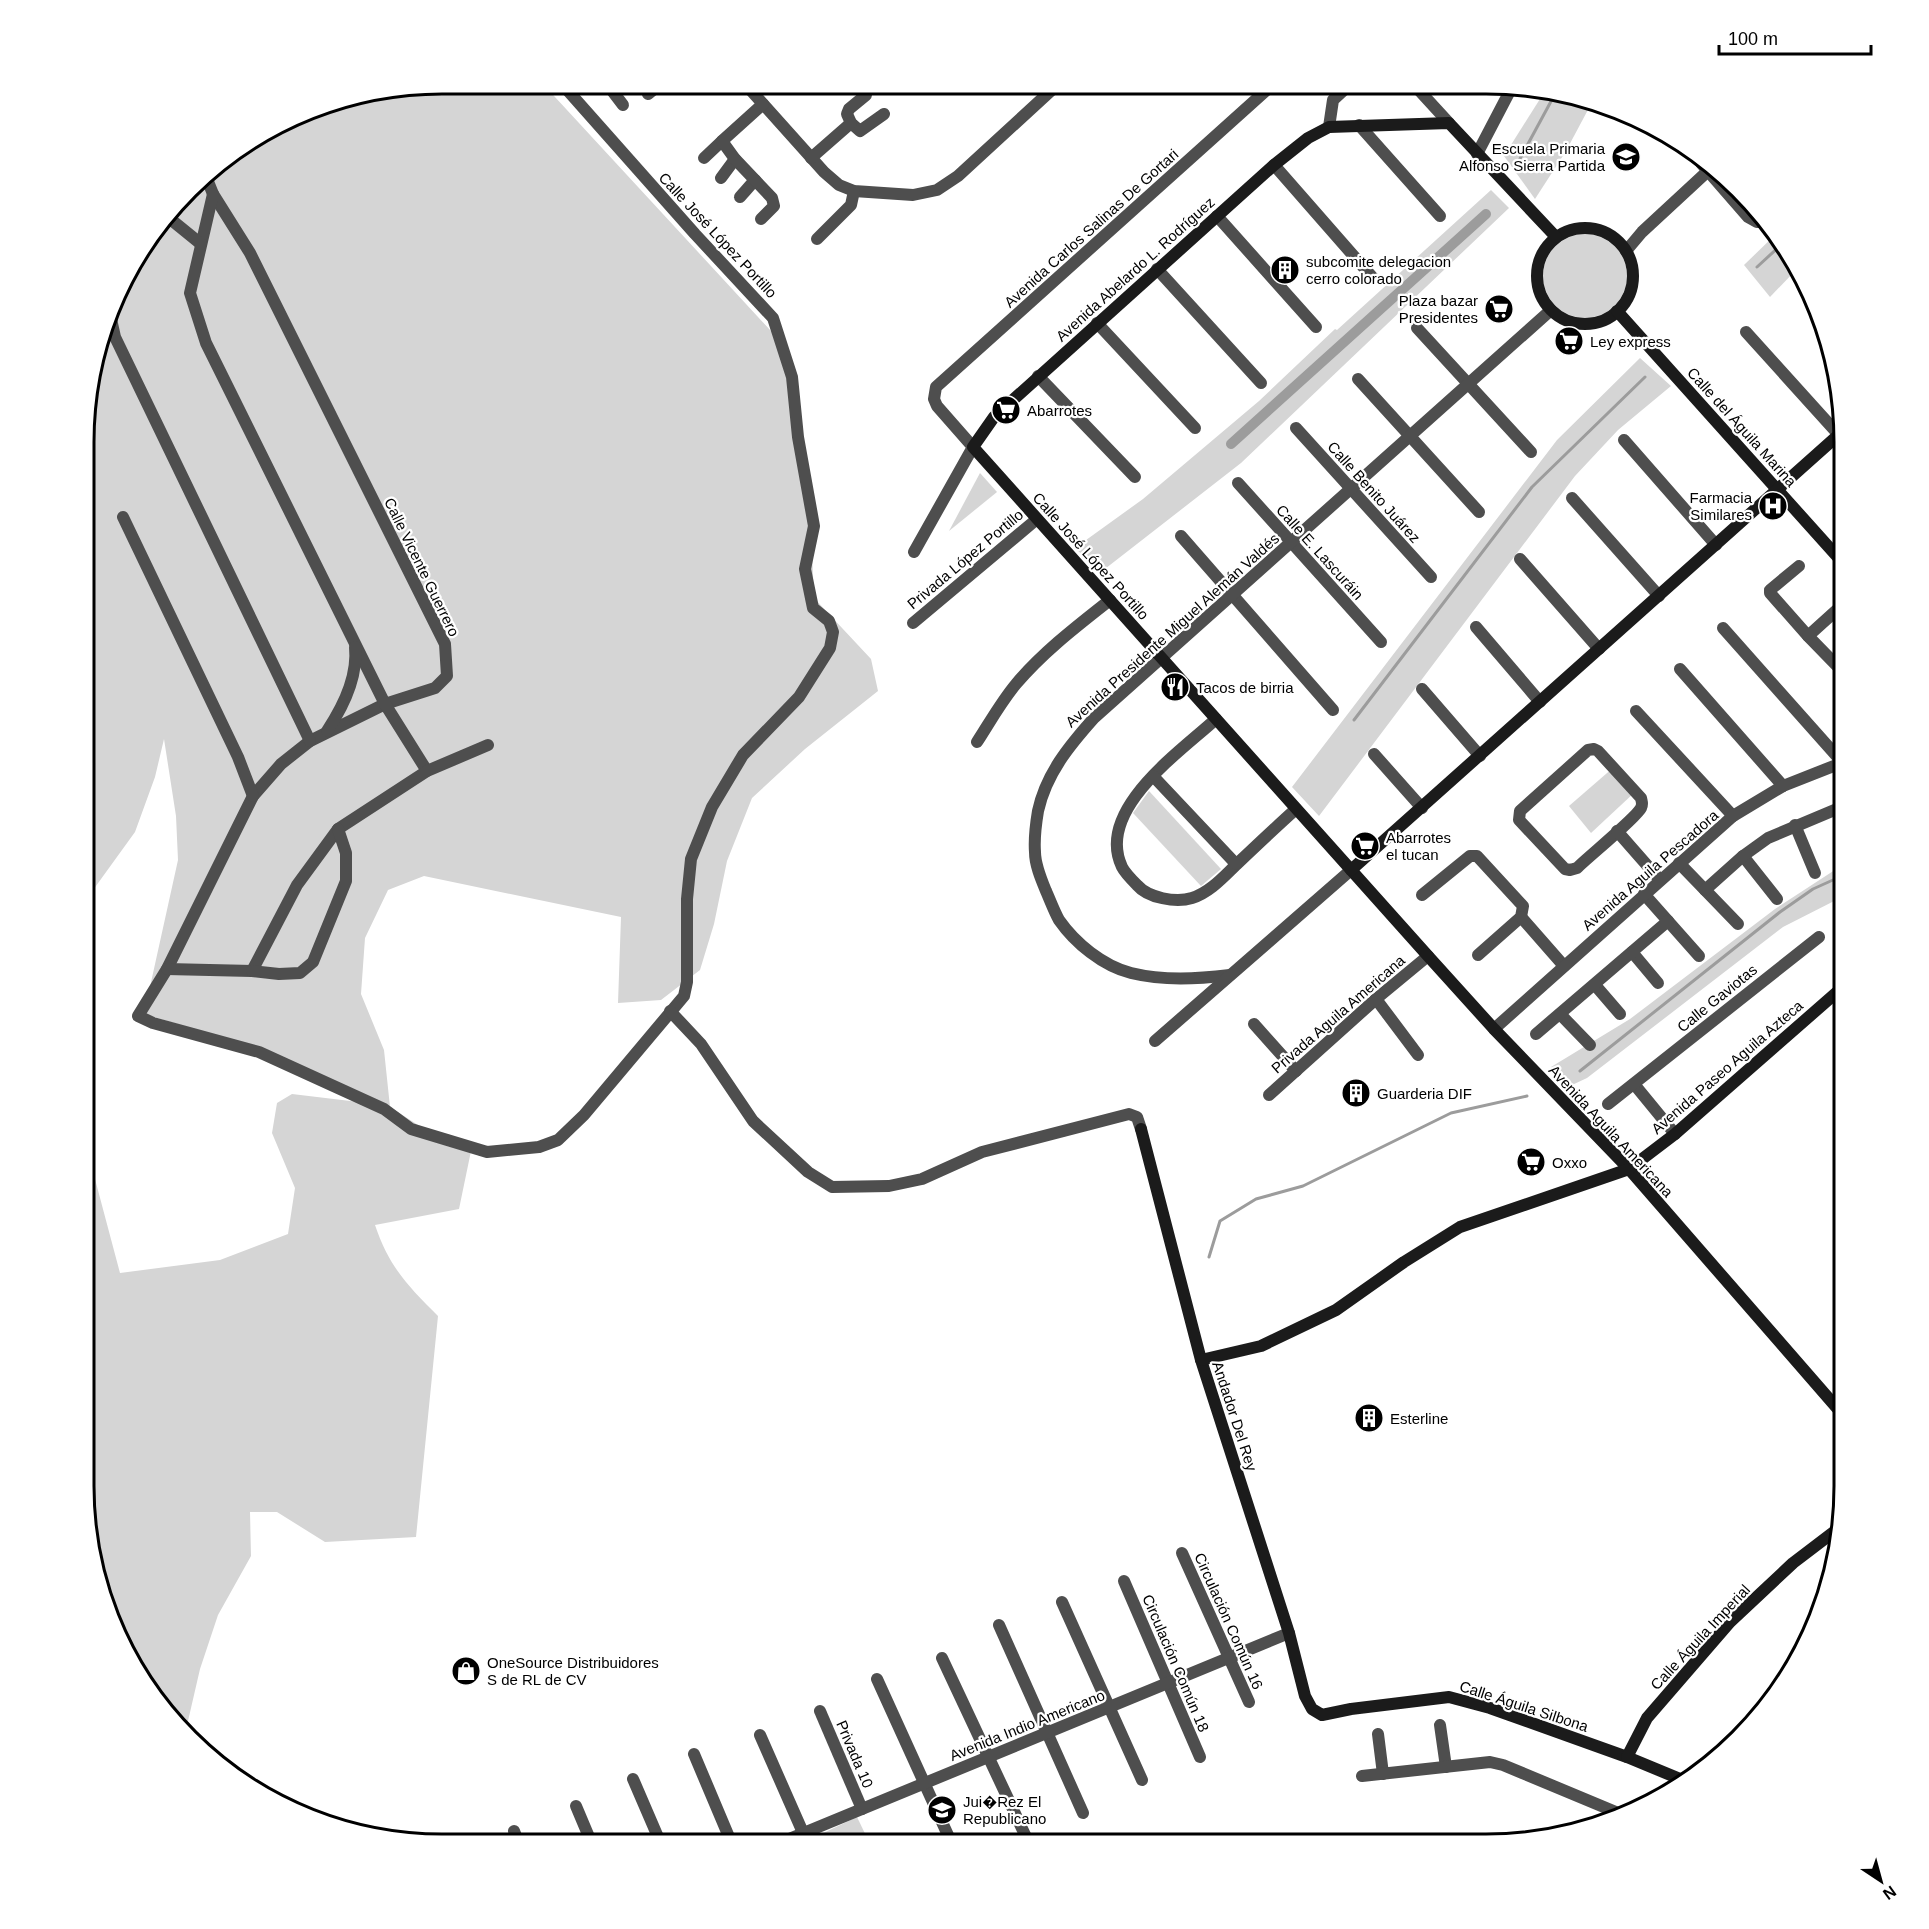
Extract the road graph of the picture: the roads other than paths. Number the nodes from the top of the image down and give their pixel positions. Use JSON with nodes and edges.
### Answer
{"nodes":[{"id":1,"x":571,"y":94,"type":"edge"},
{"id":2,"x":616,"y":94,"type":"edge"},
{"id":3,"x":754,"y":94,"type":"edge"},
{"id":4,"x":1047,"y":94,"type":"edge"},
{"id":5,"x":1262,"y":94,"type":"edge"},
{"id":6,"x":1340,"y":94,"type":"edge"},
{"id":7,"x":1422,"y":94,"type":"edge"},
{"id":8,"x":866,"y":95,"type":"dead end"},
{"id":9,"x":1508,"y":95,"type":"edge"},
{"id":10,"x":763,"y":104,"type":"junction"},
{"id":11,"x":624,"y":105,"type":"dead end"},
{"id":12,"x":884,"y":114,"type":"dead end"},
{"id":13,"x":851,"y":123,"type":"junction"},
{"id":14,"x":1449,"y":123,"type":"junction"},
{"id":15,"x":1359,"y":125,"type":"junction"},
{"id":16,"x":1329,"y":127,"type":"junction"},
{"id":17,"x":722,"y":141,"type":"junction"},
{"id":18,"x":1477,"y":154,"type":"junction"},
{"id":19,"x":704,"y":158,"type":"dead end"},
{"id":20,"x":811,"y":158,"type":"junction"},
{"id":21,"x":735,"y":159,"type":"junction"},
{"id":22,"x":1274,"y":165,"type":"junction"},
{"id":23,"x":1703,"y":171,"type":"edge"},
{"id":24,"x":721,"y":178,"type":"dead end"},
{"id":25,"x":755,"y":180,"type":"junction"},
{"id":26,"x":209,"y":184,"type":"edge"},
{"id":27,"x":1721,"y":185,"type":"edge"},
{"id":28,"x":854,"y":191,"type":"junction"},
{"id":29,"x":213,"y":194,"type":"junction"},
{"id":30,"x":740,"y":197,"type":"dead end"},
{"id":31,"x":1217,"y":216,"type":"junction"},
{"id":32,"x":1440,"y":216,"type":"dead end"},
{"id":33,"x":761,"y":219,"type":"dead end"},
{"id":34,"x":1754,"y":220,"type":"edge"},
{"id":35,"x":174,"y":222,"type":"edge"},
{"id":36,"x":1556,"y":237,"type":"junction"},
{"id":37,"x":817,"y":239,"type":"dead end"},
{"id":38,"x":201,"y":244,"type":"junction"},
{"id":39,"x":1626,"y":251,"type":"junction"},
{"id":40,"x":1157,"y":269,"type":"junction"},
{"id":41,"x":1373,"y":278,"type":"dead end"},
{"id":42,"x":1551,"y":310,"type":"junction"},
{"id":43,"x":1617,"y":311,"type":"junction"},
{"id":44,"x":1097,"y":323,"type":"junction"},
{"id":45,"x":1316,"y":327,"type":"dead end"},
{"id":46,"x":1417,"y":328,"type":"dead end"},
{"id":47,"x":113,"y":330,"type":"edge"},
{"id":48,"x":1746,"y":332,"type":"dead end"},
{"id":49,"x":1038,"y":376,"type":"junction"},
{"id":50,"x":1358,"y":379,"type":"dead end"},
{"id":51,"x":1261,"y":383,"type":"dead end"},
{"id":52,"x":1468,"y":384,"type":"junction"},
{"id":53,"x":934,"y":393,"type":"joint"},
{"id":54,"x":1834,"y":425,"type":"edge"},
{"id":55,"x":1195,"y":428,"type":"dead end"},
{"id":56,"x":1296,"y":428,"type":"dead end"},
{"id":57,"x":1410,"y":436,"type":"junction"},
{"id":58,"x":1834,"y":438,"type":"edge"},
{"id":59,"x":1624,"y":440,"type":"dead end"},
{"id":60,"x":973,"y":447,"type":"junction"},
{"id":61,"x":1531,"y":452,"type":"dead end"},
{"id":62,"x":1135,"y":477,"type":"dead end"},
{"id":63,"x":1238,"y":483,"type":"dead end"},
{"id":64,"x":1351,"y":489,"type":"junction"},
{"id":65,"x":1778,"y":489,"type":"junction"},
{"id":66,"x":1572,"y":498,"type":"dead end"},
{"id":67,"x":1479,"y":512,"type":"dead end"},
{"id":68,"x":123,"y":517,"type":"dead end"},
{"id":69,"x":1037,"y":519,"type":"junction"},
{"id":70,"x":1181,"y":536,"type":"dead end"},
{"id":71,"x":1291,"y":542,"type":"junction"},
{"id":72,"x":1716,"y":545,"type":"junction"},
{"id":73,"x":914,"y":552,"type":"dead end"},
{"id":74,"x":1834,"y":553,"type":"edge"},
{"id":75,"x":1520,"y":559,"type":"dead end"},
{"id":76,"x":1798,"y":566,"type":"dead end"},
{"id":77,"x":1431,"y":577,"type":"dead end"},
{"id":78,"x":1233,"y":595,"type":"junction"},
{"id":79,"x":1659,"y":596,"type":"junction"},
{"id":80,"x":1110,"y":600,"type":"junction"},
{"id":81,"x":1834,"y":613,"type":"edge"},
{"id":82,"x":913,"y":623,"type":"dead end"},
{"id":83,"x":1476,"y":627,"type":"dead end"},
{"id":84,"x":1724,"y":628,"type":"dead end"},
{"id":85,"x":1808,"y":636,"type":"junction"},
{"id":86,"x":1381,"y":642,"type":"dead end"},
{"id":87,"x":354,"y":643,"type":"junction"},
{"id":88,"x":1599,"y":649,"type":"junction"},
{"id":89,"x":1162,"y":658,"type":"junction"},
{"id":90,"x":1834,"y":663,"type":"edge"},
{"id":91,"x":1680,"y":669,"type":"dead end"},
{"id":92,"x":1422,"y":689,"type":"dead end"},
{"id":93,"x":1540,"y":702,"type":"junction"},
{"id":94,"x":385,"y":704,"type":"junction"},
{"id":95,"x":1334,"y":710,"type":"dead end"},
{"id":96,"x":1636,"y":711,"type":"dead end"},
{"id":97,"x":1216,"y":719,"type":"junction"},
{"id":98,"x":326,"y":734,"type":"junction"},
{"id":99,"x":310,"y":741,"type":"junction"},
{"id":100,"x":977,"y":742,"type":"dead end"},
{"id":101,"x":488,"y":745,"type":"dead end"},
{"id":102,"x":1834,"y":752,"type":"edge"},
{"id":103,"x":1374,"y":754,"type":"dead end"},
{"id":104,"x":1480,"y":756,"type":"junction"},
{"id":105,"x":1834,"y":766,"type":"edge"},
{"id":106,"x":427,"y":771,"type":"junction"},
{"id":107,"x":1153,"y":776,"type":"junction"},
{"id":108,"x":1784,"y":786,"type":"junction"},
{"id":109,"x":253,"y":796,"type":"junction"},
{"id":110,"x":1422,"y":808,"type":"junction"},
{"id":111,"x":1296,"y":809,"type":"junction"},
{"id":112,"x":1834,"y":810,"type":"edge"},
{"id":113,"x":1733,"y":816,"type":"junction"},
{"id":114,"x":1795,"y":825,"type":"junction"},
{"id":115,"x":338,"y":829,"type":"junction"},
{"id":116,"x":1617,"y":831,"type":"junction"},
{"id":117,"x":1743,"y":856,"type":"junction"},
{"id":118,"x":1679,"y":863,"type":"junction"},
{"id":119,"x":1236,"y":864,"type":"junction"},
{"id":120,"x":1351,"y":870,"type":"junction"},
{"id":121,"x":1815,"y":873,"type":"dead end"},
{"id":122,"x":1660,"y":880,"type":"junction"},
{"id":123,"x":1706,"y":890,"type":"junction"},
{"id":124,"x":1644,"y":894,"type":"junction"},
{"id":125,"x":1422,"y":895,"type":"dead end"},
{"id":126,"x":1777,"y":899,"type":"dead end"},
{"id":127,"x":1521,"y":917,"type":"junction"},
{"id":128,"x":1668,"y":921,"type":"junction"},
{"id":129,"x":1738,"y":924,"type":"dead end"},
{"id":130,"x":1819,"y":937,"type":"dead end"},
{"id":131,"x":1632,"y":952,"type":"junction"},
{"id":132,"x":1478,"y":955,"type":"dead end"},
{"id":133,"x":1428,"y":956,"type":"junction"},
{"id":134,"x":1699,"y":956,"type":"dead end"},
{"id":135,"x":1564,"y":966,"type":"junction"},
{"id":136,"x":167,"y":969,"type":"junction"},
{"id":137,"x":252,"y":971,"type":"junction"},
{"id":138,"x":1230,"y":975,"type":"junction"},
{"id":139,"x":1658,"y":982,"type":"dead end"},
{"id":140,"x":1595,"y":984,"type":"junction"},
{"id":141,"x":1834,"y":995,"type":"edge"},
{"id":142,"x":1377,"y":999,"type":"junction"},
{"id":143,"x":670,"y":1011,"type":"junction"},
{"id":144,"x":1560,"y":1014,"type":"junction"},
{"id":145,"x":1620,"y":1014,"type":"dead end"},
{"id":146,"x":138,"y":1016,"type":"joint"},
{"id":147,"x":1254,"y":1024,"type":"dead end"},
{"id":148,"x":1494,"y":1029,"type":"junction"},
{"id":149,"x":1536,"y":1034,"type":"dead end"},
{"id":150,"x":1155,"y":1041,"type":"dead end"},
{"id":151,"x":1590,"y":1045,"type":"dead end"},
{"id":152,"x":1418,"y":1055,"type":"dead end"},
{"id":153,"x":1296,"y":1071,"type":"junction"},
{"id":154,"x":1634,"y":1084,"type":"junction"},
{"id":155,"x":1269,"y":1095,"type":"dead end"},
{"id":156,"x":1608,"y":1104,"type":"dead end"},
{"id":157,"x":1675,"y":1134,"type":"junction"},
{"id":158,"x":1629,"y":1169,"type":"junction"},
{"id":159,"x":1201,"y":1360,"type":"junction"},
{"id":160,"x":1834,"y":1405,"type":"edge"},
{"id":161,"x":1832,"y":1533,"type":"edge"},
{"id":162,"x":1182,"y":1553,"type":"dead end"},
{"id":163,"x":1124,"y":1581,"type":"dead end"},
{"id":164,"x":1062,"y":1602,"type":"dead end"},
{"id":165,"x":999,"y":1625,"type":"dead end"},
{"id":166,"x":1289,"y":1633,"type":"junction"},
{"id":167,"x":942,"y":1658,"type":"dead end"},
{"id":168,"x":1228,"y":1658,"type":"junction"},
{"id":169,"x":877,"y":1679,"type":"dead end"},
{"id":170,"x":1168,"y":1683,"type":"junction"},
{"id":171,"x":1249,"y":1702,"type":"dead end"},
{"id":172,"x":1110,"y":1707,"type":"junction"},
{"id":173,"x":1312,"y":1709,"type":"joint"},
{"id":174,"x":820,"y":1711,"type":"dead end"},
{"id":175,"x":1440,"y":1725,"type":"dead end"},
{"id":176,"x":1047,"y":1733,"type":"junction"},
{"id":177,"x":1378,"y":1734,"type":"dead end"},
{"id":178,"x":760,"y":1735,"type":"dead end"},
{"id":179,"x":694,"y":1754,"type":"dead end"},
{"id":180,"x":988,"y":1757,"type":"junction"},
{"id":181,"x":1200,"y":1757,"type":"dead end"},
{"id":182,"x":1627,"y":1757,"type":"junction"},
{"id":183,"x":1446,"y":1767,"type":"junction"},
{"id":184,"x":1383,"y":1774,"type":"junction"},
{"id":185,"x":1362,"y":1776,"type":"dead end"},
{"id":186,"x":1677,"y":1778,"type":"edge"},
{"id":187,"x":633,"y":1779,"type":"dead end"},
{"id":188,"x":1142,"y":1780,"type":"dead end"},
{"id":189,"x":924,"y":1784,"type":"junction"},
{"id":190,"x":576,"y":1806,"type":"dead end"},
{"id":191,"x":862,"y":1809,"type":"junction"},
{"id":192,"x":1613,"y":1811,"type":"edge"},
{"id":193,"x":1083,"y":1813,"type":"dead end"},
{"id":194,"x":588,"y":1834,"type":"edge"},
{"id":195,"x":657,"y":1834,"type":"edge"},
{"id":196,"x":728,"y":1834,"type":"edge"},
{"id":197,"x":803,"y":1834,"type":"edge"},
{"id":198,"x":814,"y":1834,"type":"edge"},
{"id":199,"x":947,"y":1834,"type":"edge"},
{"id":200,"x":1025,"y":1834,"type":"edge"}],
"edges":[{"from":1,"to":143,"type":"street","name":"Calle José López Portillo"},
{"from":2,"to":11,"type":"street"},
{"from":3,"to":10,"type":"street"},
{"from":4,"to":28,"type":"street"},
{"from":5,"to":53,"type":"street","name":"Avenida Carlos Salinas De Gortari"},
{"from":6,"to":16,"type":"street"},
{"from":7,"to":14,"type":"street"},
{"from":8,"to":13,"type":"street"},
{"from":9,"to":18,"type":"street"},
{"from":10,"to":17,"type":"street"},
{"from":10,"to":20,"type":"street"},
{"from":12,"to":13,"type":"street"},
{"from":13,"to":20,"type":"street"},
{"from":14,"to":15,"type":"street","name":"Avenida Abelardo L. Rodríguez"},
{"from":14,"to":18,"type":"street"},
{"from":15,"to":16,"type":"street","name":"Avenida Abelardo L. Rodríguez"},
{"from":15,"to":32,"type":"street"},
{"from":16,"to":22,"type":"street","name":"Avenida Abelardo L. Rodríguez"},
{"from":17,"to":19,"type":"street"},
{"from":17,"to":21,"type":"street"},
{"from":18,"to":36,"type":"street"},
{"from":20,"to":28,"type":"street"},
{"from":21,"to":24,"type":"street"},
{"from":21,"to":25,"type":"street"},
{"from":22,"to":31,"type":"street","name":"Avenida Abelardo L. Rodríguez"},
{"from":22,"to":41,"type":"street"},
{"from":23,"to":39,"type":"street"},
{"from":25,"to":30,"type":"street"},
{"from":25,"to":33,"type":"street"},
{"from":26,"to":29,"type":"street","name":"Calle Vicente Guerrero"},
{"from":27,"to":34,"type":"street"},
{"from":28,"to":37,"type":"street"},
{"from":29,"to":38,"type":"street"},
{"from":29,"to":94,"type":"street","name":"Calle Vicente Guerrero"},
{"from":31,"to":40,"type":"street","name":"Avenida Abelardo L. Rodríguez"},
{"from":31,"to":45,"type":"street"},
{"from":35,"to":38,"type":"street"},
{"from":36,"to":39,"type":"street"},
{"from":36,"to":42,"type":"street"},
{"from":38,"to":87,"type":"street"},
{"from":39,"to":43,"type":"street"},
{"from":40,"to":44,"type":"street","name":"Avenida Abelardo L. Rodríguez"},
{"from":40,"to":51,"type":"street"},
{"from":42,"to":43,"type":"street"},
{"from":42,"to":52,"type":"street","name":"Avenida Presidente Miguel Alemán Valdés"},
{"from":43,"to":65,"type":"street","name":"Calle del Águila Marina"},
{"from":44,"to":49,"type":"street","name":"Avenida Abelardo L. Rodríguez"},
{"from":44,"to":55,"type":"street"},
{"from":46,"to":52,"type":"street"},
{"from":47,"to":99,"type":"street"},
{"from":48,"to":54,"type":"street"},
{"from":49,"to":60,"type":"street","name":"Avenida Abelardo L. Rodríguez"},
{"from":49,"to":62,"type":"street"},
{"from":50,"to":57,"type":"street"},
{"from":52,"to":57,"type":"street","name":"Avenida Presidente Miguel Alemán Valdés"},
{"from":52,"to":61,"type":"street"},
{"from":53,"to":60,"type":"street","name":"Calle José López Portillo"},
{"from":56,"to":64,"type":"street","name":"Calle Benito Juárez"},
{"from":57,"to":64,"type":"street","name":"Avenida Presidente Miguel Alemán Valdés"},
{"from":57,"to":67,"type":"street"},
{"from":58,"to":65,"type":"street"},
{"from":59,"to":72,"type":"street"},
{"from":60,"to":69,"type":"street","name":"Calle José López Portillo"},
{"from":60,"to":73,"type":"street"},
{"from":63,"to":71,"type":"street","name":"Calle E. Lascuráin"},
{"from":64,"to":71,"type":"street","name":"Avenida Presidente Miguel Alemán Valdés"},
{"from":64,"to":77,"type":"street","name":"Calle Benito Juárez"},
{"from":65,"to":72,"type":"street"},
{"from":65,"to":74,"type":"street","name":"Calle del Águila Marina"},
{"from":66,"to":79,"type":"street"},
{"from":68,"to":109,"type":"street"},
{"from":69,"to":80,"type":"street","name":"Calle José López Portillo"},
{"from":69,"to":82,"type":"street","name":"Privada López Portillo"},
{"from":70,"to":78,"type":"street"},
{"from":71,"to":78,"type":"street","name":"Avenida Presidente Miguel Alemán Valdés"},
{"from":71,"to":86,"type":"street","name":"Calle E. Lascuráin"},
{"from":72,"to":79,"type":"street"},
{"from":75,"to":88,"type":"street"},
{"from":76,"to":85,"type":"street"},
{"from":78,"to":89,"type":"street","name":"Avenida Presidente Miguel Alemán Valdés"},
{"from":78,"to":95,"type":"street"},
{"from":79,"to":88,"type":"street"},
{"from":80,"to":89,"type":"street","name":"Calle José López Portillo"},
{"from":80,"to":100,"type":"street"},
{"from":81,"to":85,"type":"street"},
{"from":83,"to":93,"type":"street"},
{"from":84,"to":102,"type":"street"},
{"from":85,"to":90,"type":"street"},
{"from":87,"to":94,"type":"street"},
{"from":87,"to":98,"type":"street"},
{"from":88,"to":93,"type":"street"},
{"from":89,"to":97,"type":"street","name":"Calle José López Portillo"},
{"from":89,"to":138,"type":"street","name":"Avenida Presidente Miguel Alemán Valdés"},
{"from":91,"to":108,"type":"street"},
{"from":92,"to":104,"type":"street"},
{"from":93,"to":104,"type":"street"},
{"from":94,"to":98,"type":"street","name":"Calle Vicente Guerrero"},
{"from":94,"to":106,"type":"street"},
{"from":96,"to":113,"type":"street"},
{"from":97,"to":107,"type":"street"},
{"from":97,"to":111,"type":"street","name":"Calle José López Portillo"},
{"from":98,"to":99,"type":"street","name":"Calle Vicente Guerrero"},
{"from":99,"to":109,"type":"street","name":"Calle Vicente Guerrero"},
{"from":101,"to":106,"type":"street"},
{"from":103,"to":110,"type":"street"},
{"from":104,"to":110,"type":"street"},
{"from":105,"to":108,"type":"street","name":"Avenida Aguila Pescadora"},
{"from":106,"to":115,"type":"street"},
{"from":107,"to":119,"type":"street"},
{"from":107,"to":119,"type":"street"},
{"from":108,"to":113,"type":"street","name":"Avenida Aguila Pescadora"},
{"from":109,"to":136,"type":"street","name":"Calle Vicente Guerrero"},
{"from":110,"to":120,"type":"street"},
{"from":111,"to":119,"type":"street"},
{"from":111,"to":120,"type":"street","name":"Calle José López Portillo"},
{"from":112,"to":114,"type":"street"},
{"from":113,"to":118,"type":"street","name":"Avenida Aguila Pescadora"},
{"from":114,"to":117,"type":"street"},
{"from":114,"to":121,"type":"street"},
{"from":115,"to":137,"type":"street"},
{"from":115,"to":137,"type":"street"},
{"from":116,"to":116,"type":"street"},
{"from":116,"to":122,"type":"street"},
{"from":117,"to":123,"type":"street"},
{"from":117,"to":126,"type":"street"},
{"from":118,"to":122,"type":"street","name":"Avenida Aguila Pescadora"},
{"from":118,"to":123,"type":"street"},
{"from":120,"to":133,"type":"street","name":"Avenida Aguila Americana"},
{"from":120,"to":138,"type":"street"},
{"from":122,"to":124,"type":"street","name":"Avenida Aguila Pescadora"},
{"from":123,"to":129,"type":"street"},
{"from":124,"to":128,"type":"street"},
{"from":124,"to":135,"type":"street","name":"Avenida Aguila Pescadora"},
{"from":125,"to":127,"type":"street"},
{"from":127,"to":132,"type":"street"},
{"from":127,"to":135,"type":"street"},
{"from":128,"to":131,"type":"street"},
{"from":128,"to":134,"type":"street"},
{"from":130,"to":154,"type":"street","name":"Calle Gaviotas"},
{"from":131,"to":139,"type":"street"},
{"from":131,"to":140,"type":"street"},
{"from":133,"to":142,"type":"street","name":"Privada Aguila Americana"},
{"from":133,"to":148,"type":"street","name":"Avenida Aguila Americana"},
{"from":135,"to":148,"type":"street","name":"Avenida Aguila Pescadora"},
{"from":136,"to":137,"type":"street"},
{"from":136,"to":146,"type":"street","name":"Calle Vicente Guerrero"},
{"from":138,"to":150,"type":"street"},
{"from":140,"to":144,"type":"street"},
{"from":140,"to":145,"type":"street"},
{"from":141,"to":157,"type":"street","name":"Avenida Paseo Aguila Azteca"},
{"from":142,"to":152,"type":"street"},
{"from":142,"to":153,"type":"street","name":"Privada Aguila Americana"},
{"from":143,"to":146,"type":"street","name":"Calle José López Portillo"},
{"from":143,"to":159,"type":"street","name":"Andador Del Rey"},
{"from":144,"to":149,"type":"street"},
{"from":144,"to":151,"type":"street"},
{"from":147,"to":153,"type":"street"},
{"from":148,"to":158,"type":"street","name":"Avenida Aguila Americana"},
{"from":153,"to":155,"type":"street","name":"Privada Aguila Americana"},
{"from":154,"to":156,"type":"street","name":"Calle Gaviotas"},
{"from":154,"to":157,"type":"street"},
{"from":157,"to":158,"type":"street","name":"Avenida Paseo Aguila Azteca"},
{"from":158,"to":159,"type":"street","name":"Avenida Paseo Aguila Azteca"},
{"from":158,"to":160,"type":"street","name":"Avenida Aguila Americana"},
{"from":159,"to":166,"type":"street","name":"Andador Del Rey"},
{"from":161,"to":182,"type":"street","name":"Calle Águila Imperial"},
{"from":162,"to":168,"type":"street","name":"Circulación Común 16"},
{"from":163,"to":170,"type":"street","name":"Circulación Común 18"},
{"from":164,"to":172,"type":"street"},
{"from":165,"to":176,"type":"street"},
{"from":166,"to":168,"type":"street","name":"Avenida Indio Americano"},
{"from":166,"to":173,"type":"street","name":"Andador Del Rey"},
{"from":167,"to":180,"type":"street"},
{"from":168,"to":170,"type":"street","name":"Avenida Indio Americano"},
{"from":168,"to":171,"type":"street","name":"Circulación Común 16"},
{"from":169,"to":189,"type":"street"},
{"from":170,"to":172,"type":"street","name":"Avenida Indio Americano"},
{"from":170,"to":181,"type":"street","name":"Circulación Común 18"},
{"from":172,"to":176,"type":"street","name":"Avenida Indio Americano"},
{"from":172,"to":188,"type":"street"},
{"from":173,"to":182,"type":"street","name":"Calle Águila Silbona"},
{"from":174,"to":191,"type":"street","name":"Privada 10"},
{"from":175,"to":183,"type":"street"},
{"from":176,"to":180,"type":"street","name":"Avenida Indio Americano"},
{"from":176,"to":193,"type":"street"},
{"from":177,"to":184,"type":"street"},
{"from":178,"to":197,"type":"street"},
{"from":179,"to":196,"type":"street"},
{"from":180,"to":189,"type":"street","name":"Avenida Indio Americano"},
{"from":180,"to":200,"type":"street"},
{"from":182,"to":186,"type":"street","name":"Calle Águila Silbona"},
{"from":183,"to":184,"type":"street"},
{"from":183,"to":192,"type":"street"},
{"from":184,"to":185,"type":"street"},
{"from":187,"to":195,"type":"street"},
{"from":189,"to":191,"type":"street","name":"Avenida Indio Americano"},
{"from":189,"to":199,"type":"street"},
{"from":190,"to":194,"type":"street"},
{"from":191,"to":198,"type":"street","name":"Avenida Indio Americano"}]}
